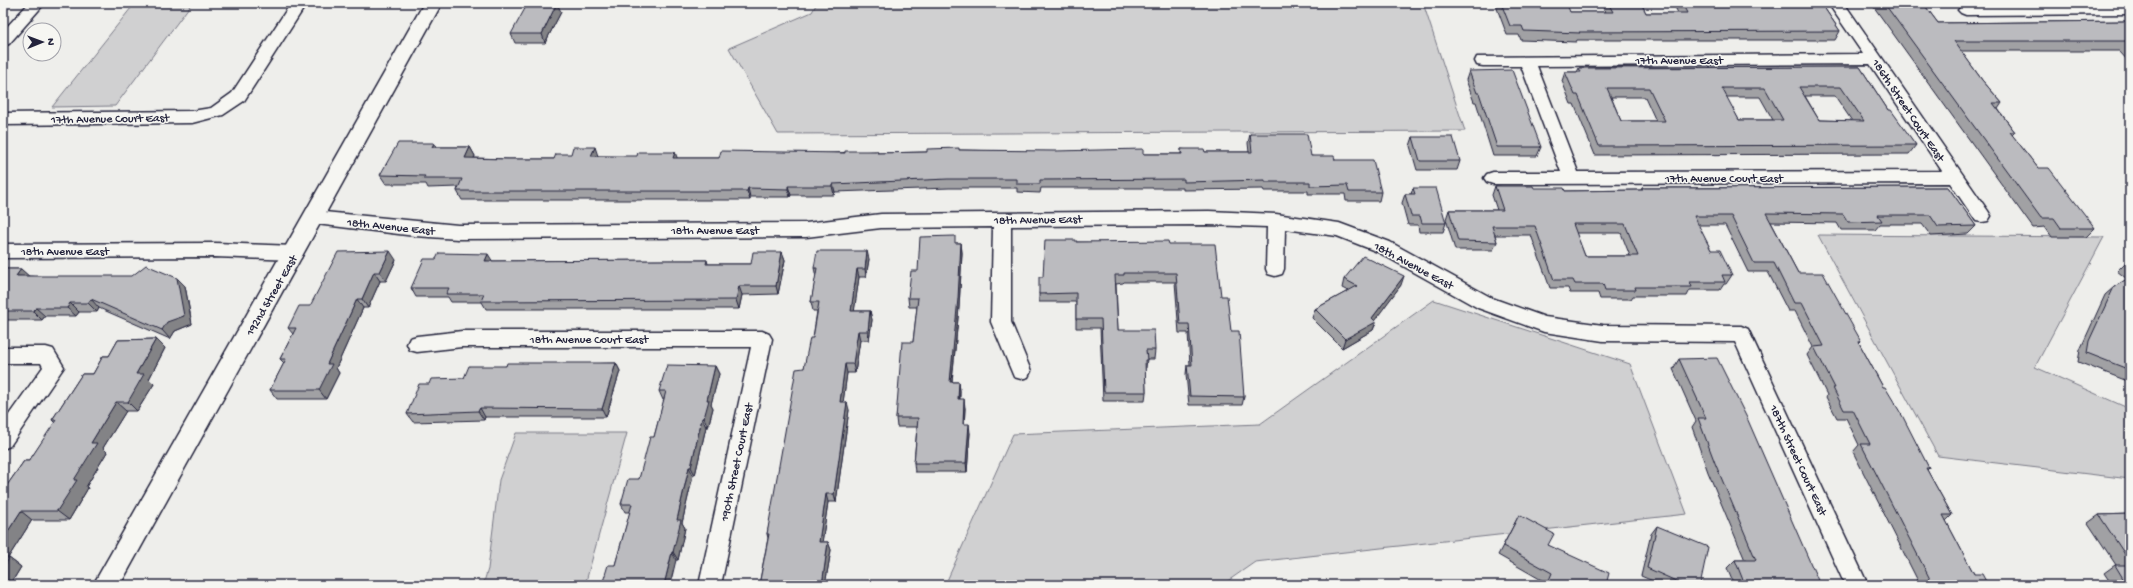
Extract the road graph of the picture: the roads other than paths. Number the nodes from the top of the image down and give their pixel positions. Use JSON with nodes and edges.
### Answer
{"nodes":[{"id":1,"x":37,"y":3,"type":"edge"},
{"id":2,"x":299,"y":3,"type":"edge"},
{"id":3,"x":433,"y":3,"type":"edge"},
{"id":4,"x":1836,"y":3,"type":"edge"},
{"id":5,"x":2011,"y":6,"type":"edge"},
{"id":6,"x":2130,"y":9,"type":"edge"},
{"id":7,"x":1966,"y":10,"type":"dead end"},
{"id":8,"x":3,"y":41,"type":"edge"},
{"id":9,"x":1875,"y":59,"type":"junction"},
{"id":10,"x":1527,"y":61,"type":"junction"},
{"id":11,"x":1483,"y":62,"type":"dead end"},
{"id":12,"x":3,"y":119,"type":"edge"},
{"id":13,"x":1954,"y":176,"type":"junction"},
{"id":14,"x":1493,"y":178,"type":"dead end"},
{"id":15,"x":1572,"y":178,"type":"junction"},
{"id":16,"x":1982,"y":216,"type":"dead end"},
{"id":17,"x":314,"y":218,"type":"junction"},
{"id":18,"x":1002,"y":220,"type":"junction"},
{"id":19,"x":1276,"y":221,"type":"junction"},
{"id":20,"x":3,"y":251,"type":"edge"},
{"id":21,"x":294,"y":253,"type":"junction"},
{"id":22,"x":1275,"y":269,"type":"dead end"},
{"id":23,"x":1741,"y":334,"type":"joint"},
{"id":24,"x":762,"y":339,"type":"joint"},
{"id":25,"x":417,"y":344,"type":"dead end"},
{"id":26,"x":3,"y":355,"type":"edge"},
{"id":27,"x":1021,"y":370,"type":"dead end"},
{"id":28,"x":3,"y":440,"type":"edge"},
{"id":29,"x":106,"y":585,"type":"edge"},
{"id":30,"x":710,"y":585,"type":"edge"},
{"id":31,"x":1857,"y":585,"type":"edge"}],
"edges":[{"from":1,"to":8,"type":"street"},
{"from":2,"to":12,"type":"street","name":"17th Avenue Court East"},
{"from":3,"to":17,"type":"street","name":"192nd Street East"},
{"from":4,"to":9,"type":"street","name":"186th Street Court East"},
{"from":5,"to":6,"type":"street"},
{"from":5,"to":7,"type":"street"},
{"from":9,"to":10,"type":"street","name":"17th Avenue East"},
{"from":9,"to":13,"type":"street","name":"186th Street Court East"},
{"from":10,"to":11,"type":"street","name":"17th Avenue East"},
{"from":10,"to":15,"type":"street"},
{"from":13,"to":15,"type":"street","name":"17th Avenue Court East"},
{"from":13,"to":16,"type":"street","name":"186th Street Court East"},
{"from":14,"to":15,"type":"street","name":"17th Avenue Court East"},
{"from":17,"to":18,"type":"street","name":"18th Avenue East"},
{"from":17,"to":21,"type":"street","name":"192nd Street East"},
{"from":18,"to":19,"type":"street","name":"18th Avenue East"},
{"from":18,"to":27,"type":"street"},
{"from":19,"to":22,"type":"street"},
{"from":19,"to":23,"type":"street","name":"18th Avenue East"},
{"from":20,"to":21,"type":"street","name":"18th Avenue East"},
{"from":21,"to":29,"type":"street","name":"192nd Street East"},
{"from":23,"to":31,"type":"street","name":"187th Street Court East"},
{"from":24,"to":25,"type":"street","name":"18th Avenue Court East"},
{"from":24,"to":30,"type":"street","name":"190th Street Court East"},
{"from":26,"to":28,"type":"street"}]}
